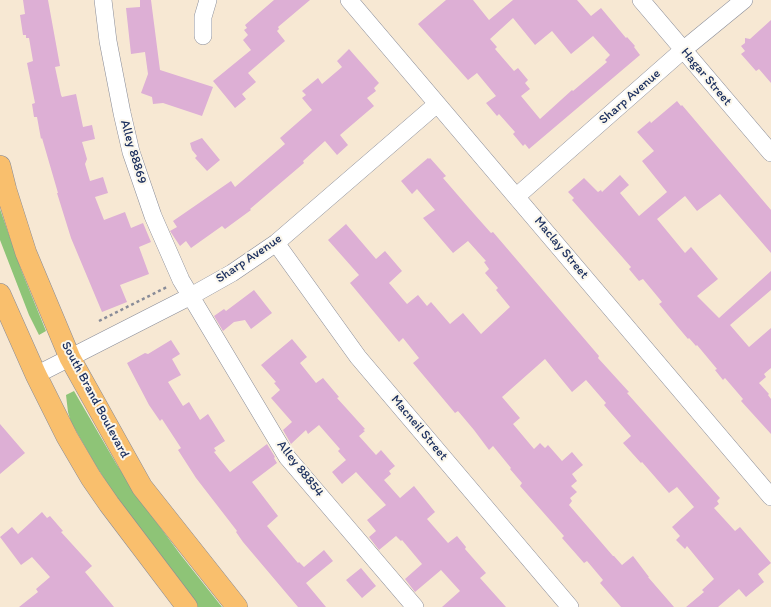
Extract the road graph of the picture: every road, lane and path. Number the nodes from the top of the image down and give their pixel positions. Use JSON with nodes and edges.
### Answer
{"nodes":[{"id":1,"x":104,"y":0,"type":"edge"},
{"id":2,"x":208,"y":0,"type":"edge"},
{"id":3,"x":349,"y":0,"type":"edge"},
{"id":4,"x":641,"y":0,"type":"edge"},
{"id":5,"x":744,"y":0,"type":"edge"},
{"id":6,"x":203,"y":36,"type":"dead end"},
{"id":7,"x":683,"y":50,"type":"junction"},
{"id":8,"x":437,"y":104,"type":"junction"},
{"id":9,"x":771,"y":153,"type":"edge"},
{"id":10,"x":0,"y":166,"type":"edge"},
{"id":11,"x":517,"y":196,"type":"junction"},
{"id":12,"x":276,"y":243,"type":"junction"},
{"id":13,"x":167,"y":287,"type":"dead end"},
{"id":14,"x":0,"y":294,"type":"edge"},
{"id":15,"x":191,"y":296,"type":"junction"},
{"id":16,"x":99,"y":321,"type":"dead end"},
{"id":17,"x":70,"y":358,"type":"junction"},
{"id":18,"x":36,"y":375,"type":"junction"},
{"id":19,"x":771,"y":497,"type":"edge"},
{"id":20,"x":187,"y":607,"type":"edge"},
{"id":21,"x":237,"y":607,"type":"edge"},
{"id":22,"x":415,"y":607,"type":"edge"},
{"id":23,"x":570,"y":607,"type":"edge"}],
"edges":[{"from":1,"to":15,"type":"street","name":"Alley 88869"},
{"from":2,"to":6,"type":"street"},
{"from":3,"to":8,"type":"street","name":"Maclay Street"},
{"from":4,"to":7,"type":"street","name":"Hagar Street"},
{"from":5,"to":7,"type":"street","name":"Sharp Avenue"},
{"from":7,"to":9,"type":"street","name":"Hagar Street"},
{"from":7,"to":11,"type":"street","name":"Sharp Avenue"},
{"from":8,"to":11,"type":"street","name":"Maclay Street"},
{"from":8,"to":12,"type":"street","name":"Sharp Avenue"},
{"from":10,"to":17,"type":"main road","name":"South Brand Boulevard"},
{"from":11,"to":19,"type":"street","name":"Maclay Street"},
{"from":12,"to":15,"type":"street","name":"Sharp Avenue"},
{"from":12,"to":23,"type":"street","name":"Macneil Street"},
{"from":13,"to":16,"type":"path"},
{"from":14,"to":18,"type":"main road"},
{"from":15,"to":17,"type":"street","name":"Sharp Avenue"},
{"from":15,"to":22,"type":"street","name":"Alley 88854"},
{"from":17,"to":18,"type":"street","name":"Sharp Avenue"},
{"from":17,"to":21,"type":"main road","name":"South Brand Boulevard"},
{"from":18,"to":20,"type":"main road"}]}
